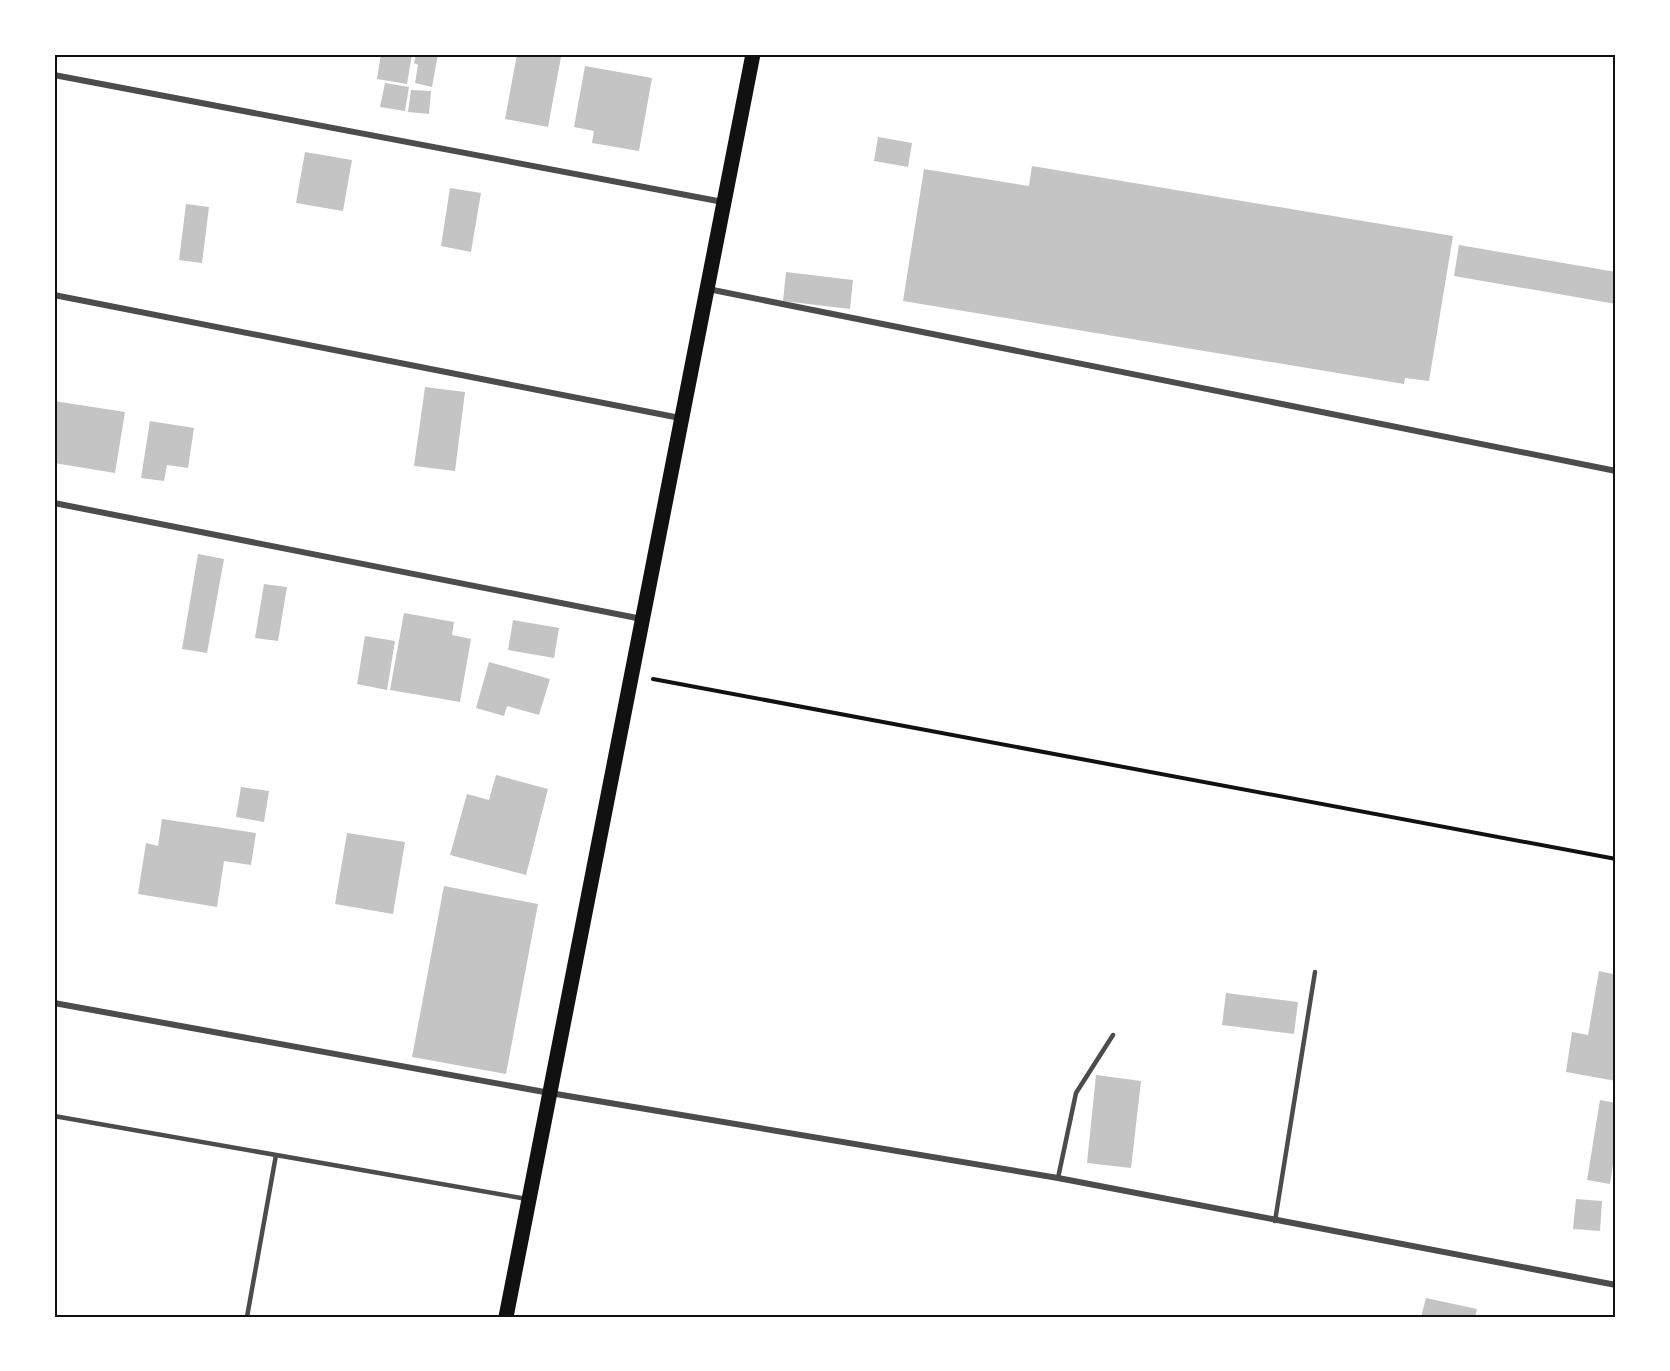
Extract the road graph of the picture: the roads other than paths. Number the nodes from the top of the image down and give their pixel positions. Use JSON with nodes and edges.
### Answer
{"nodes":[{"id":1,"x":753,"y":54,"type":"edge"},
{"id":2,"x":54,"y":75,"type":"edge"},
{"id":3,"x":724,"y":202,"type":"junction"},
{"id":4,"x":707,"y":289,"type":"junction"},
{"id":5,"x":54,"y":295,"type":"edge"},
{"id":6,"x":681,"y":419,"type":"junction"},
{"id":7,"x":1616,"y":471,"type":"edge"},
{"id":8,"x":54,"y":503,"type":"edge"},
{"id":9,"x":643,"y":619,"type":"junction"},
{"id":10,"x":1314,"y":972,"type":"dead end"},
{"id":11,"x":54,"y":1003,"type":"edge"},
{"id":12,"x":1113,"y":1035,"type":"dead end"},
{"id":13,"x":550,"y":1093,"type":"junction"},
{"id":14,"x":54,"y":1116,"type":"edge"},
{"id":15,"x":276,"y":1155,"type":"junction"},
{"id":16,"x":1058,"y":1178,"type":"junction"},
{"id":17,"x":529,"y":1199,"type":"junction"},
{"id":18,"x":1275,"y":1221,"type":"junction"},
{"id":19,"x":1616,"y":1285,"type":"edge"},
{"id":20,"x":247,"y":1317,"type":"edge"},
{"id":21,"x":506,"y":1317,"type":"edge"}],
"edges":[{"from":1,"to":3,"type":"main road"},
{"from":2,"to":3,"type":"street"},
{"from":3,"to":4,"type":"main road"},
{"from":4,"to":6,"type":"main road"},
{"from":4,"to":7,"type":"street"},
{"from":5,"to":6,"type":"street"},
{"from":6,"to":9,"type":"main road"},
{"from":8,"to":9,"type":"street"},
{"from":9,"to":13,"type":"main road"},
{"from":10,"to":18,"type":"lane"},
{"from":11,"to":13,"type":"street"},
{"from":12,"to":16,"type":"lane"},
{"from":13,"to":16,"type":"street"},
{"from":13,"to":17,"type":"main road"},
{"from":14,"to":15,"type":"lane"},
{"from":15,"to":17,"type":"lane"},
{"from":15,"to":20,"type":"lane"},
{"from":16,"to":18,"type":"street"},
{"from":17,"to":21,"type":"main road"},
{"from":18,"to":19,"type":"street"}]}
